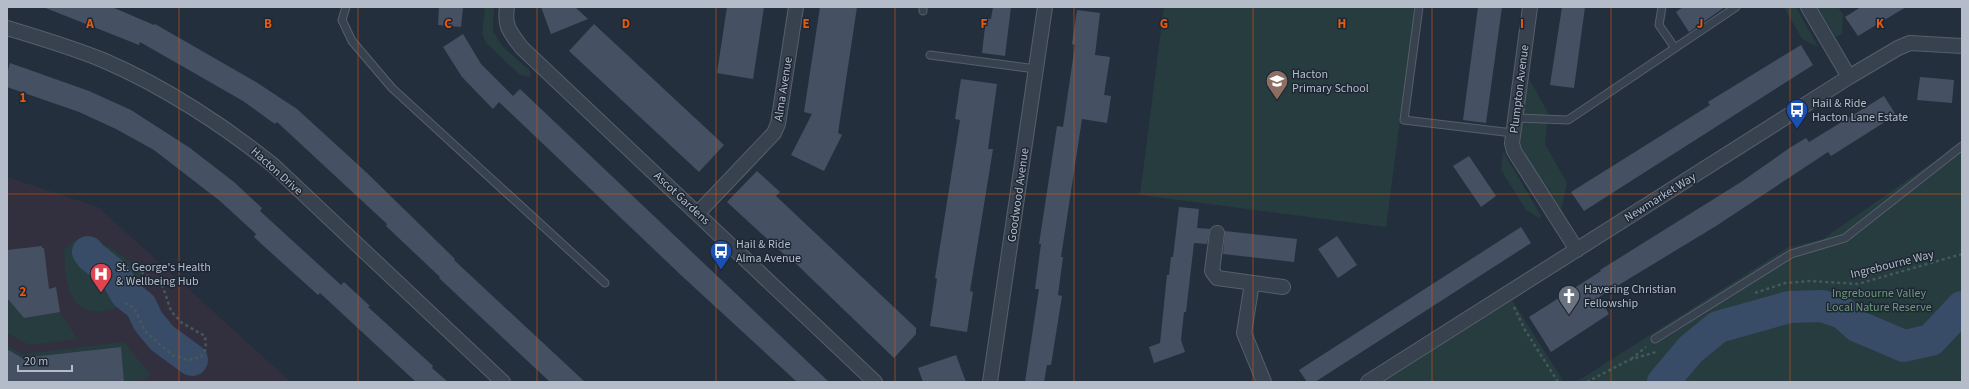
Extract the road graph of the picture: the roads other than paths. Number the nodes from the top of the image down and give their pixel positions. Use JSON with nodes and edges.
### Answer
{"nodes":[{"id":1,"x":346,"y":7,"type":"edge"},
{"id":2,"x":507,"y":7,"type":"edge"},
{"id":3,"x":796,"y":7,"type":"edge"},
{"id":4,"x":1045,"y":7,"type":"edge"},
{"id":5,"x":1419,"y":7,"type":"edge"},
{"id":6,"x":1530,"y":7,"type":"edge"},
{"id":7,"x":1662,"y":7,"type":"edge"},
{"id":8,"x":1736,"y":7,"type":"edge"},
{"id":9,"x":1808,"y":7,"type":"edge"},
{"id":10,"x":7,"y":28,"type":"edge"},
{"id":11,"x":1962,"y":46,"type":"edge"},
{"id":12,"x":1675,"y":48,"type":"junction"},
{"id":13,"x":930,"y":55,"type":"dead end"},
{"id":14,"x":1036,"y":69,"type":"junction"},
{"id":15,"x":1849,"y":77,"type":"junction"},
{"id":16,"x":1515,"y":118,"type":"junction"},
{"id":17,"x":1513,"y":133,"type":"junction"},
{"id":18,"x":1962,"y":146,"type":"edge"},
{"id":19,"x":698,"y":213,"type":"junction"},
{"id":20,"x":1217,"y":233,"type":"dead end"},
{"id":21,"x":1577,"y":250,"type":"junction"},
{"id":22,"x":1252,"y":283,"type":"junction"},
{"id":23,"x":605,"y":284,"type":"dead end"},
{"id":24,"x":1284,"y":287,"type":"dead end"},
{"id":25,"x":1655,"y":339,"type":"road end"},
{"id":26,"x":502,"y":382,"type":"edge"},
{"id":27,"x":875,"y":382,"type":"edge"},
{"id":28,"x":990,"y":382,"type":"edge"},
{"id":29,"x":1264,"y":382,"type":"edge"},
{"id":30,"x":1368,"y":382,"type":"edge"}],
"edges":[{"from":1,"to":23,"type":"lane"},
{"from":2,"to":19,"type":"street","name":"Ascot Gardens"},
{"from":3,"to":19,"type":"street","name":"Alma Avenue"},
{"from":4,"to":14,"type":"street","name":"Goodwood Avenue"},
{"from":5,"to":17,"type":"lane"},
{"from":6,"to":16,"type":"street","name":"Plumpton Avenue"},
{"from":7,"to":12,"type":"lane"},
{"from":8,"to":12,"type":"lane"},
{"from":9,"to":15,"type":"street"},
{"from":10,"to":26,"type":"street","name":"Hacton Drive"},
{"from":11,"to":15,"type":"street","name":"Newmarket Way"},
{"from":12,"to":16,"type":"lane"},
{"from":13,"to":14,"type":"lane"},
{"from":14,"to":28,"type":"street","name":"Goodwood Avenue"},
{"from":15,"to":21,"type":"street","name":"Newmarket Way"},
{"from":16,"to":17,"type":"street","name":"Plumpton Avenue"},
{"from":17,"to":21,"type":"street","name":"Plumpton Avenue"},
{"from":18,"to":25,"type":"lane"},
{"from":19,"to":27,"type":"street","name":"Ascot Gardens"},
{"from":20,"to":22,"type":"street"},
{"from":21,"to":30,"type":"street","name":"Newmarket Way"},
{"from":22,"to":24,"type":"street"},
{"from":22,"to":29,"type":"street"}]}
